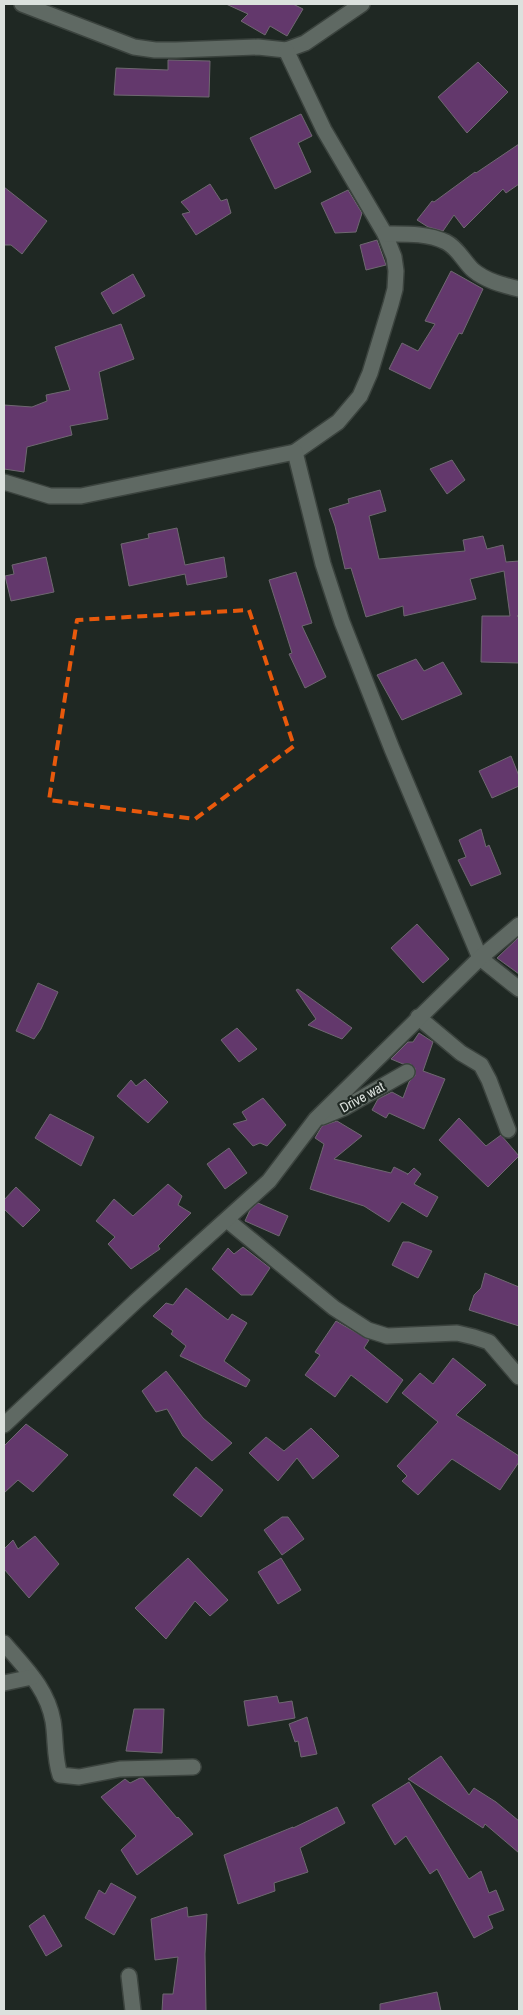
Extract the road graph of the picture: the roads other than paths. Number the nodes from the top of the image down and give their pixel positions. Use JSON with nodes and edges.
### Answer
{"nodes":[{"id":1,"x":22,"y":4,"type":"edge"},
{"id":2,"x":362,"y":4,"type":"edge"},
{"id":3,"x":286,"y":50,"type":"junction"},
{"id":4,"x":385,"y":234,"type":"junction"},
{"id":5,"x":519,"y":289,"type":"edge"},
{"id":6,"x":295,"y":452,"type":"junction"},
{"id":7,"x":4,"y":482,"type":"edge"},
{"id":8,"x":517,"y":928,"type":"edge"},
{"id":9,"x":480,"y":958,"type":"junction"},
{"id":10,"x":519,"y":989,"type":"edge"},
{"id":11,"x":418,"y":1017,"type":"junction"},
{"id":12,"x":407,"y":1072,"type":"dead end"},
{"id":13,"x":316,"y":1119,"type":"junction"},
{"id":14,"x":508,"y":1130,"type":"dead end"},
{"id":15,"x":227,"y":1220,"type":"junction"},
{"id":16,"x":519,"y":1377,"type":"edge"},
{"id":17,"x":4,"y":1425,"type":"edge"},
{"id":18,"x":4,"y":1644,"type":"edge"},
{"id":19,"x":32,"y":1676,"type":"junction"},
{"id":20,"x":4,"y":1683,"type":"edge"},
{"id":21,"x":193,"y":1767,"type":"dead end"},
{"id":22,"x":129,"y":1976,"type":"dead end"},
{"id":23,"x":133,"y":2011,"type":"edge"}],
"edges":[{"from":1,"to":3,"type":"street"},
{"from":2,"to":3,"type":"street"},
{"from":3,"to":4,"type":"street"},
{"from":4,"to":5,"type":"street"},
{"from":4,"to":6,"type":"street"},
{"from":6,"to":7,"type":"street"},
{"from":6,"to":9,"type":"street"},
{"from":8,"to":9,"type":"street"},
{"from":9,"to":10,"type":"street"},
{"from":9,"to":11,"type":"street"},
{"from":11,"to":13,"type":"street"},
{"from":11,"to":14,"type":"street"},
{"from":12,"to":13,"type":"street","name":"Drive wat"},
{"from":13,"to":15,"type":"street"},
{"from":15,"to":16,"type":"street"},
{"from":15,"to":17,"type":"street"},
{"from":18,"to":19,"type":"street"},
{"from":19,"to":20,"type":"street"},
{"from":19,"to":21,"type":"street"},
{"from":22,"to":23,"type":"street"}]}
